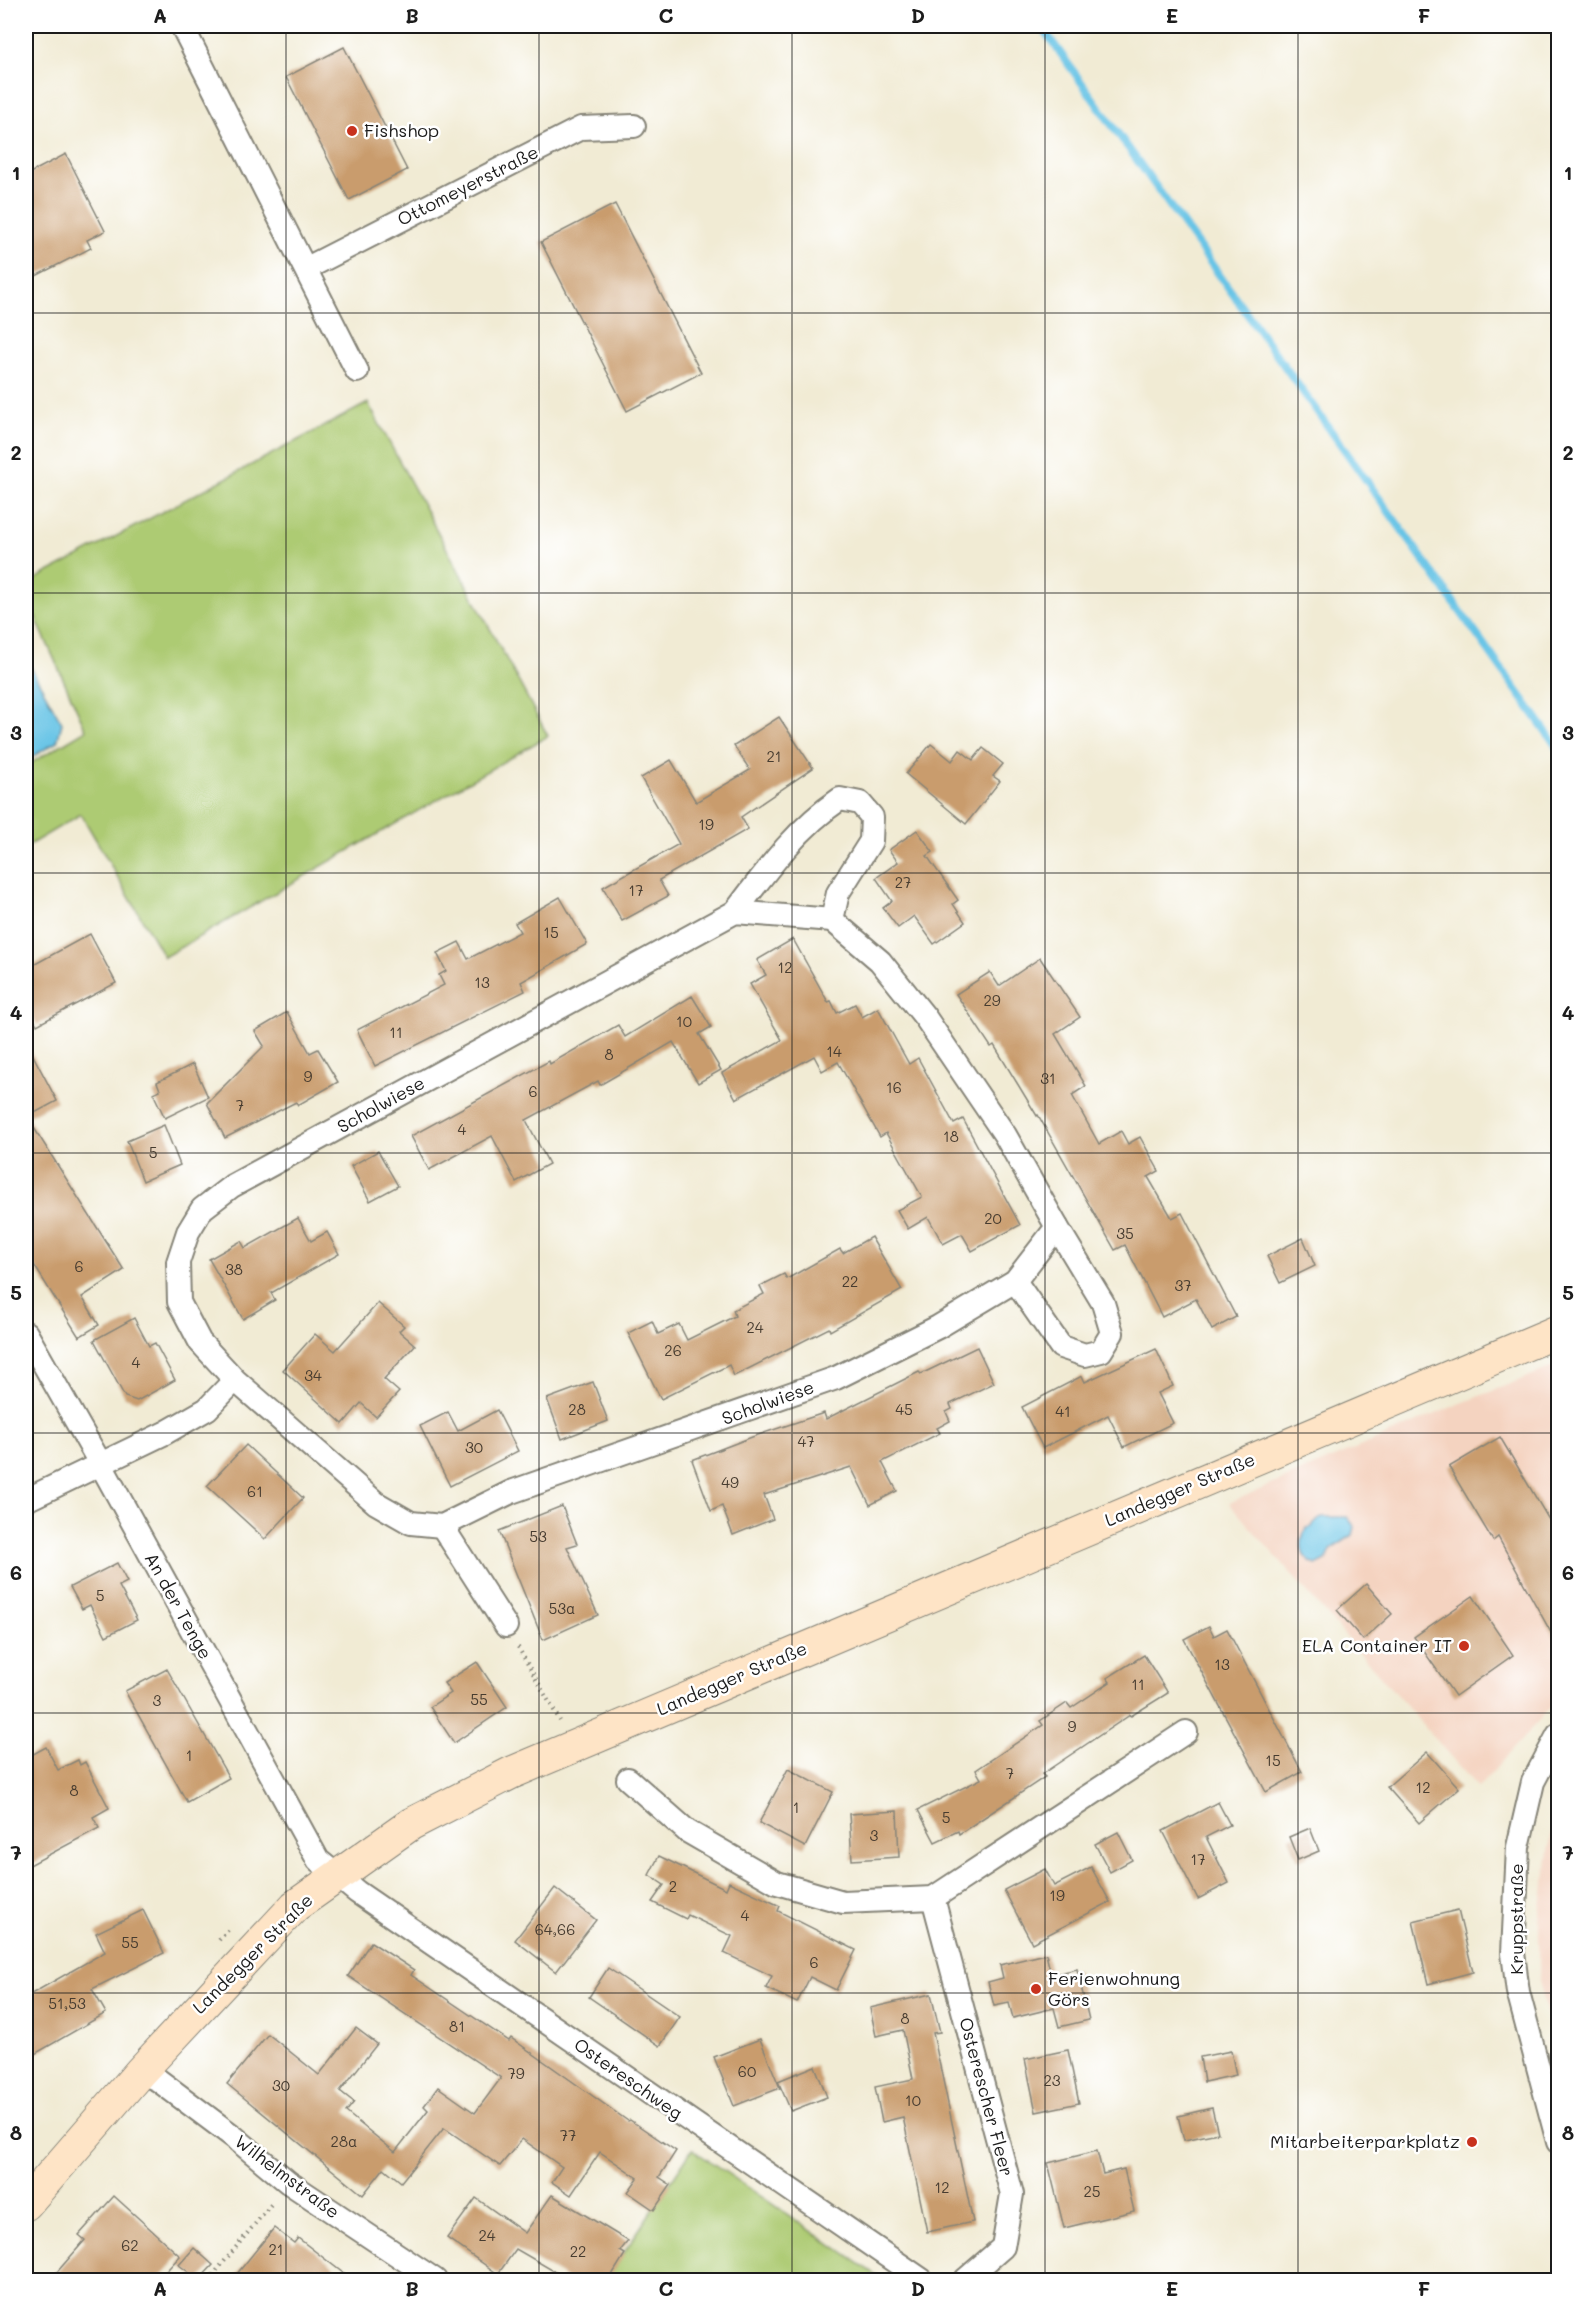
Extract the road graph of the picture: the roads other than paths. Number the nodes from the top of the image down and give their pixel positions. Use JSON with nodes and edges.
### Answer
{"nodes":[{"id":1,"x":182,"y":26,"type":"edge"},
{"id":2,"x":634,"y":126,"type":"dead end"},
{"id":3,"x":307,"y":268,"type":"junction"},
{"id":4,"x":357,"y":370,"type":"dead end"},
{"id":5,"x":735,"y":912,"type":"junction"},
{"id":6,"x":832,"y":920,"type":"junction"},
{"id":7,"x":1057,"y":1227,"type":"junction"},
{"id":8,"x":1015,"y":1281,"type":"junction"},
{"id":9,"x":1558,"y":1331,"type":"edge"},
{"id":10,"x":26,"y":1333,"type":"edge"},
{"id":11,"x":235,"y":1380,"type":"junction"},
{"id":12,"x":100,"y":1463,"type":"junction"},
{"id":13,"x":26,"y":1500,"type":"edge"},
{"id":14,"x":442,"y":1526,"type":"junction"},
{"id":15,"x":506,"y":1626,"type":"road end"},
{"id":16,"x":1186,"y":1732,"type":"dead end"},
{"id":17,"x":1558,"y":1735,"type":"edge"},
{"id":18,"x":628,"y":1779,"type":"dead end"},
{"id":19,"x":335,"y":1876,"type":"junction"},
{"id":20,"x":933,"y":1898,"type":"junction"},
{"id":21,"x":140,"y":2072,"type":"junction"},
{"id":22,"x":1558,"y":2142,"type":"edge"},
{"id":23,"x":26,"y":2204,"type":"edge"},
{"id":24,"x":435,"y":2280,"type":"edge"},
{"id":25,"x":922,"y":2280,"type":"edge"},
{"id":26,"x":965,"y":2280,"type":"edge"}],
"edges":[{"from":1,"to":3,"type":"street"},
{"from":2,"to":3,"type":"street","name":"Ottomeyerstraße"},
{"from":3,"to":4,"type":"street"},
{"from":5,"to":6,"type":"street"},
{"from":5,"to":6,"type":"street","name":"Scholwiese"},
{"from":5,"to":11,"type":"street","name":"Scholwiese"},
{"from":6,"to":7,"type":"street"},
{"from":7,"to":8,"type":"street","name":"Scholwiese"},
{"from":7,"to":8,"type":"street"},
{"from":8,"to":14,"type":"street","name":"Scholwiese"},
{"from":9,"to":19,"type":"main road","name":"Landegger Straße"},
{"from":10,"to":12,"type":"street","name":"An der Tenge"},
{"from":11,"to":12,"type":"street"},
{"from":11,"to":14,"type":"street","name":"Scholwiese"},
{"from":12,"to":13,"type":"street"},
{"from":12,"to":19,"type":"street","name":"An der Tenge"},
{"from":14,"to":15,"type":"street"},
{"from":16,"to":20,"type":"street"},
{"from":17,"to":22,"type":"street","name":"Kruppstraße"},
{"from":18,"to":20,"type":"street"},
{"from":19,"to":21,"type":"main road","name":"Landegger Straße"},
{"from":19,"to":25,"type":"street","name":"Ostereschweg"},
{"from":20,"to":26,"type":"street","name":"Osterescher Fleer"},
{"from":21,"to":23,"type":"main road","name":"Landegger Straße"},
{"from":21,"to":24,"type":"street","name":"Wilhelmstraße"}]}
